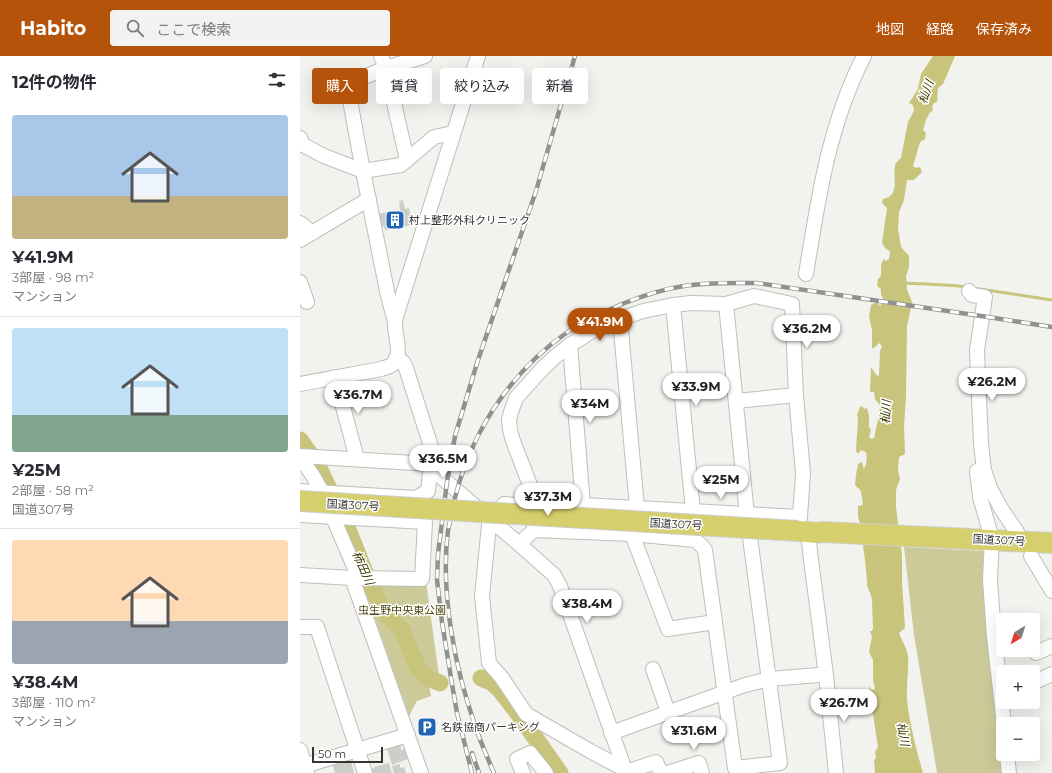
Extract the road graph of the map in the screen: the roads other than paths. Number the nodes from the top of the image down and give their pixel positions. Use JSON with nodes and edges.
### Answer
{"nodes":[{"id":1,"x":425,"y":56,"type":"edge"},
{"id":2,"x":478,"y":56,"type":"edge"},
{"id":3,"x":864,"y":56,"type":"edge"},
{"id":4,"x":384,"y":62,"type":"edge"},
{"id":5,"x":453,"y":133,"type":"junction"},
{"id":6,"x":300,"y":138,"type":"edge"},
{"id":7,"x":407,"y":160,"type":"junction"},
{"id":8,"x":363,"y":171,"type":"junction"},
{"id":9,"x":369,"y":199,"type":"junction"},
{"id":10,"x":300,"y":223,"type":"edge"},
{"id":11,"x":306,"y":236,"type":"edge"},
{"id":12,"x":806,"y":274,"type":"dead end"},
{"id":13,"x":300,"y":282,"type":"edge"},
{"id":14,"x":969,"y":291,"type":"dead end"},
{"id":15,"x":307,"y":302,"type":"dead end"},
{"id":16,"x":726,"y":304,"type":"junction"},
{"id":17,"x":673,"y":305,"type":"junction"},
{"id":18,"x":620,"y":319,"type":"junction"},
{"id":19,"x":395,"y":323,"type":"junction"},
{"id":20,"x":570,"y":345,"type":"junction"},
{"id":21,"x":396,"y":358,"type":"junction"},
{"id":22,"x":335,"y":377,"type":"junction"},
{"id":23,"x":300,"y":384,"type":"edge"},
{"id":24,"x":796,"y":395,"type":"junction"},
{"id":25,"x":736,"y":401,"type":"junction"},
{"id":26,"x":301,"y":457,"type":"edge"},
{"id":27,"x":356,"y":459,"type":"junction"},
{"id":28,"x":432,"y":460,"type":"junction"},
{"id":29,"x":984,"y":470,"type":"junction"},
{"id":30,"x":300,"y":491,"type":"edge"},
{"id":31,"x":328,"y":492,"type":"junction"},
{"id":32,"x":300,"y":502,"type":"edge"},
{"id":33,"x":470,"y":502,"type":"junction"},
{"id":34,"x":537,"y":503,"type":"junction"},
{"id":35,"x":583,"y":505,"type":"junction"},
{"id":36,"x":637,"y":508,"type":"junction"},
{"id":37,"x":693,"y":511,"type":"junction"},
{"id":38,"x":300,"y":515,"type":"edge"},
{"id":39,"x":747,"y":515,"type":"junction"},
{"id":40,"x":333,"y":517,"type":"junction"},
{"id":41,"x":489,"y":517,"type":"junction"},
{"id":42,"x":534,"y":530,"type":"junction"},
{"id":43,"x":810,"y":532,"type":"junction"},
{"id":44,"x":1017,"y":532,"type":"dead end"},
{"id":45,"x":632,"y":534,"type":"junction"},
{"id":46,"x":987,"y":539,"type":"junction"},
{"id":47,"x":1052,"y":543,"type":"edge"},
{"id":48,"x":519,"y":544,"type":"junction"},
{"id":49,"x":1031,"y":556,"type":"dead end"},
{"id":50,"x":300,"y":575,"type":"edge"},
{"id":51,"x":361,"y":579,"type":"junction"},
{"id":52,"x":1052,"y":590,"type":"edge"},
{"id":53,"x":715,"y":622,"type":"junction"},
{"id":54,"x":300,"y":627,"type":"edge"},
{"id":55,"x":1052,"y":646,"type":"edge"},
{"id":56,"x":1040,"y":651,"type":"edge"},
{"id":57,"x":653,"y":669,"type":"dead end"},
{"id":58,"x":1052,"y":674,"type":"edge"},
{"id":59,"x":826,"y":675,"type":"junction"},
{"id":60,"x":769,"y":679,"type":"junction"},
{"id":61,"x":1040,"y":680,"type":"edge"},
{"id":62,"x":724,"y":692,"type":"junction"},
{"id":63,"x":668,"y":712,"type":"junction"},
{"id":64,"x":1003,"y":717,"type":"edge"},
{"id":65,"x":611,"y":733,"type":"junction"},
{"id":66,"x":408,"y":735,"type":"junction"},
{"id":67,"x":300,"y":750,"type":"edge"},
{"id":68,"x":357,"y":750,"type":"junction"},
{"id":69,"x":1008,"y":761,"type":"edge"},
{"id":70,"x":304,"y":769,"type":"edge"},
{"id":71,"x":625,"y":771,"type":"edge"},
{"id":72,"x":365,"y":773,"type":"edge"},
{"id":73,"x":421,"y":773,"type":"edge"},
{"id":74,"x":523,"y":773,"type":"edge"},
{"id":75,"x":546,"y":773,"type":"edge"},
{"id":76,"x":660,"y":773,"type":"edge"},
{"id":77,"x":667,"y":773,"type":"edge"},
{"id":78,"x":702,"y":773,"type":"edge"},
{"id":79,"x":836,"y":773,"type":"edge"},
{"id":80,"x":1009,"y":773,"type":"edge"}],
"edges":[{"from":1,"to":4,"type":"street"},
{"from":2,"to":5,"type":"street"},
{"from":3,"to":12,"type":"street"},
{"from":4,"to":7,"type":"street"},
{"from":4,"to":8,"type":"street"},
{"from":5,"to":7,"type":"street"},
{"from":5,"to":19,"type":"street"},
{"from":6,"to":8,"type":"street"},
{"from":7,"to":8,"type":"street"},
{"from":8,"to":9,"type":"street"},
{"from":9,"to":11,"type":"street"},
{"from":9,"to":19,"type":"street"},
{"from":10,"to":11,"type":"street"},
{"from":13,"to":15,"type":"street"},
{"from":14,"to":29,"type":"street"},
{"from":16,"to":17,"type":"street"},
{"from":16,"to":24,"type":"street"},
{"from":16,"to":25,"type":"street"},
{"from":17,"to":18,"type":"street"},
{"from":17,"to":37,"type":"street"},
{"from":18,"to":20,"type":"street"},
{"from":18,"to":36,"type":"street"},
{"from":19,"to":21,"type":"street"},
{"from":20,"to":34,"type":"street"},
{"from":20,"to":35,"type":"street"},
{"from":21,"to":22,"type":"street"},
{"from":21,"to":28,"type":"street"},
{"from":22,"to":23,"type":"street"},
{"from":22,"to":27,"type":"street"},
{"from":24,"to":25,"type":"street"},
{"from":24,"to":39,"type":"street"},
{"from":25,"to":39,"type":"street"},
{"from":26,"to":27,"type":"street"},
{"from":26,"to":31,"type":"street"},
{"from":27,"to":28,"type":"street"},
{"from":28,"to":31,"type":"street"},
{"from":28,"to":33,"type":"street"},
{"from":29,"to":44,"type":"street"},
{"from":29,"to":46,"type":"street"},
{"from":30,"to":31,"type":"street"},
{"from":31,"to":40,"type":"street"},
{"from":32,"to":43,"type":"highway","name":"国道307号","bridge":true},
{"from":33,"to":34,"type":"street"},
{"from":33,"to":41,"type":"street"},
{"from":34,"to":35,"type":"street"},
{"from":34,"to":42,"type":"street"},
{"from":35,"to":36,"type":"street"},
{"from":36,"to":37,"type":"street"},
{"from":37,"to":39,"type":"street"},
{"from":38,"to":40,"type":"street"},
{"from":39,"to":60,"type":"street"},
{"from":40,"to":51,"type":"street"},
{"from":40,"to":51,"type":"street"},
{"from":41,"to":48,"type":"street"},
{"from":41,"to":71,"type":"street"},
{"from":42,"to":45,"type":"street"},
{"from":42,"to":48,"type":"street"},
{"from":43,"to":46,"type":"highway","name":"国道307号"},
{"from":43,"to":59,"type":"street"},
{"from":45,"to":53,"type":"street"},
{"from":45,"to":53,"type":"street"},
{"from":46,"to":47,"type":"highway","name":"国道307号"},
{"from":46,"to":64,"type":"street"},
{"from":48,"to":65,"type":"street"},
{"from":49,"to":52,"type":"street"},
{"from":50,"to":51,"type":"street"},
{"from":51,"to":66,"type":"street"},
{"from":53,"to":62,"type":"street"},
{"from":54,"to":68,"type":"street"},
{"from":55,"to":56,"type":"street"},
{"from":57,"to":63,"type":"street"},
{"from":58,"to":61,"type":"street"},
{"from":59,"to":60,"type":"street"},
{"from":59,"to":79,"type":"street"},
{"from":60,"to":62,"type":"street"},
{"from":60,"to":62,"type":"street"},
{"from":62,"to":63,"type":"street"},
{"from":63,"to":65,"type":"street"},
{"from":65,"to":71,"type":"street"},
{"from":66,"to":68,"type":"street"},
{"from":66,"to":73,"type":"street"},
{"from":67,"to":70,"type":"street"},
{"from":68,"to":70,"type":"street"},
{"from":68,"to":72,"type":"street"},
{"from":69,"to":80,"type":"street"},
{"from":71,"to":76,"type":"street"},
{"from":74,"to":75,"type":"street"},
{"from":77,"to":78,"type":"street"}]}
